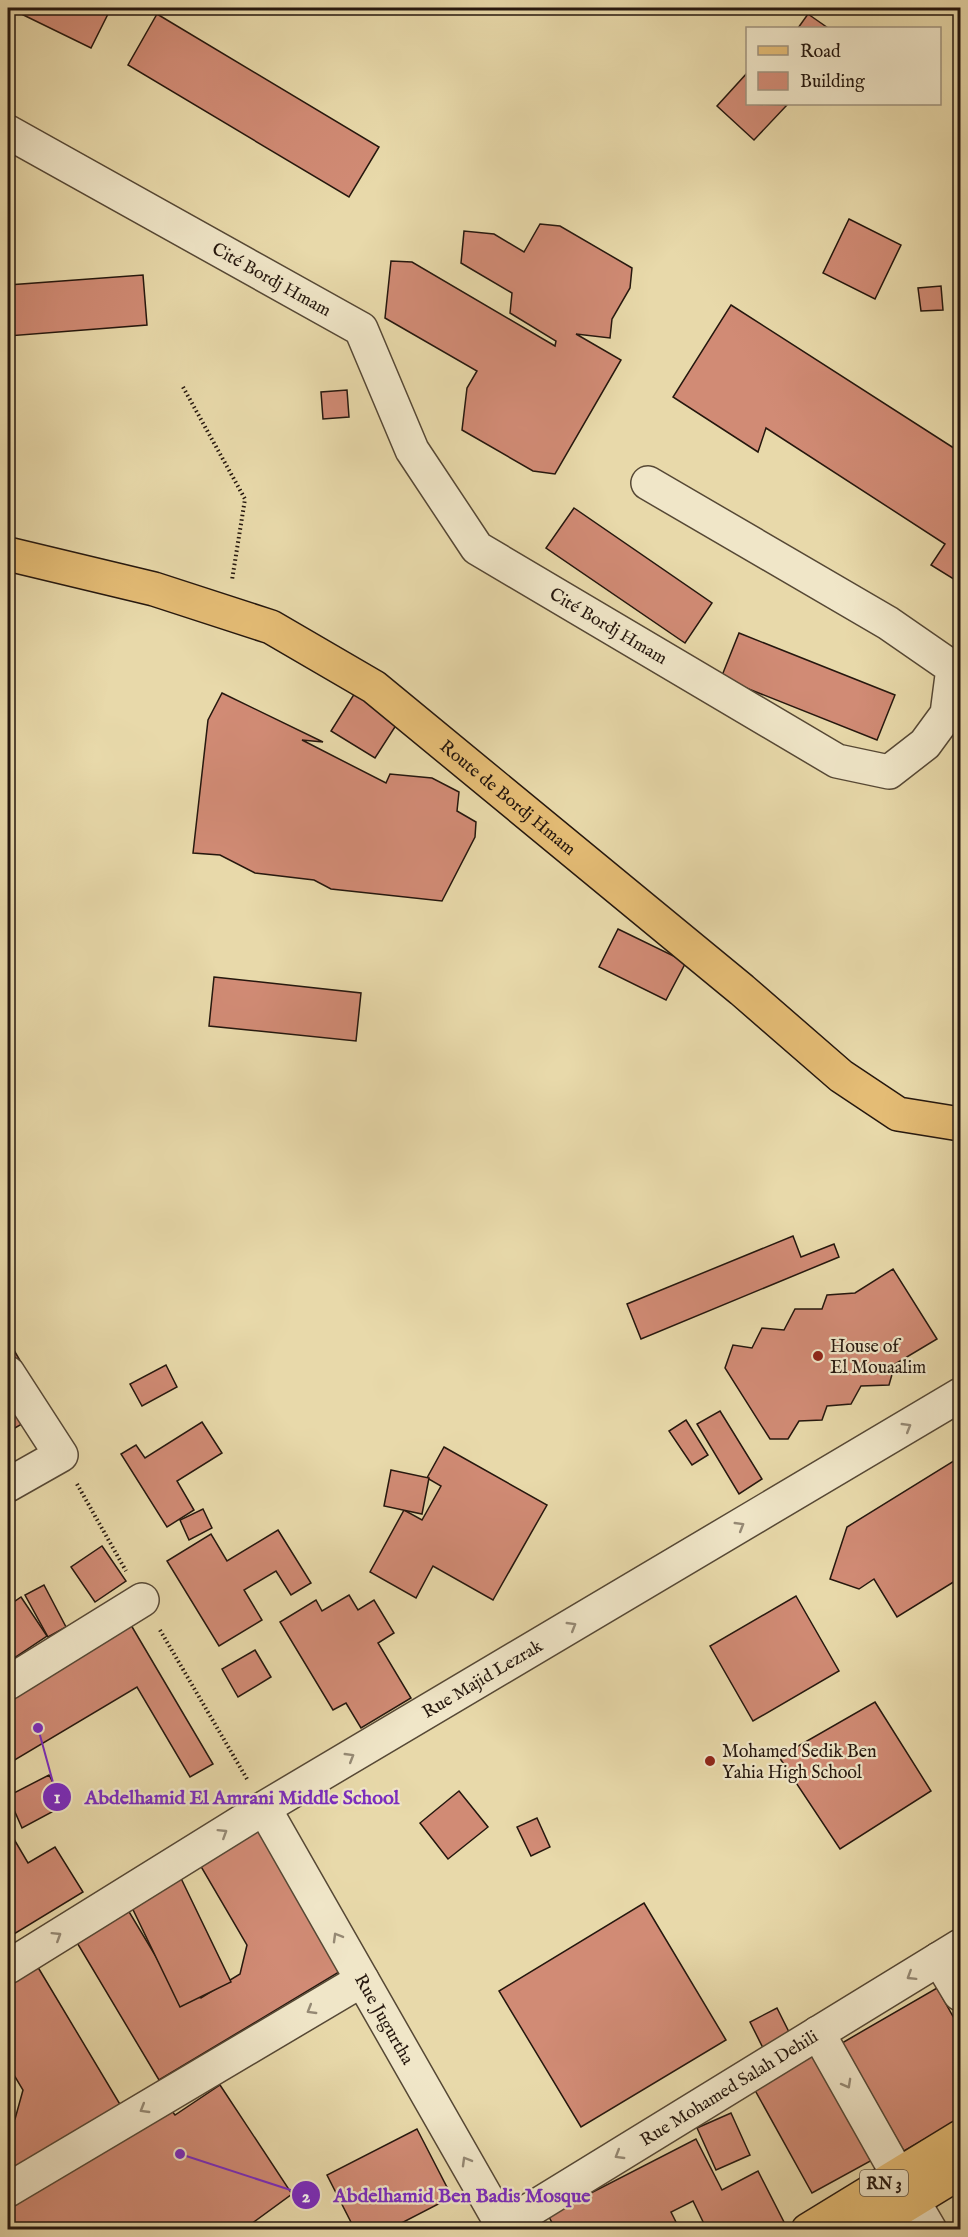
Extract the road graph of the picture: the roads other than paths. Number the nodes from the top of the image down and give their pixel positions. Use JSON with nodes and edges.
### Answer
{"nodes":[{"id":1,"x":8,"y":132,"type":"edge"},
{"id":2,"x":648,"y":483,"type":"dead end"},
{"id":3,"x":8,"y":554,"type":"edge"},
{"id":4,"x":960,"y":1124,"type":"edge"},
{"id":5,"x":8,"y":1373,"type":"edge"},
{"id":6,"x":960,"y":1395,"type":"edge"},
{"id":7,"x":8,"y":1485,"type":"edge"},
{"id":8,"x":142,"y":1599,"type":"dead end"},
{"id":9,"x":8,"y":1683,"type":"edge"},
{"id":10,"x":264,"y":1808,"type":"junction"},
{"id":11,"x":950,"y":1952,"type":"edge"},
{"id":12,"x":11,"y":1956,"type":"edge"},
{"id":13,"x":362,"y":1980,"type":"junction"},
{"id":14,"x":960,"y":1994,"type":"edge"},
{"id":15,"x":818,"y":2033,"type":"junction"},
{"id":16,"x":960,"y":2137,"type":"edge"},
{"id":17,"x":960,"y":2172,"type":"edge"},
{"id":18,"x":905,"y":2188,"type":"junction"},
{"id":19,"x":8,"y":2190,"type":"edge"},
{"id":20,"x":502,"y":2228,"type":"edge"},
{"id":21,"x":808,"y":2229,"type":"edge"},
{"id":22,"x":865,"y":2229,"type":"edge"},
{"id":23,"x":930,"y":2229,"type":"edge"}],
"edges":[{"from":1,"to":2,"type":"street","name":"Cité Bordj Hmam"},
{"from":3,"to":4,"type":"main road","name":"Route de Bordj Hmam"},
{"from":5,"to":7,"type":"street"},
{"from":10,"to":6,"type":"street","name":"Rue Majid Lezrak","one_way":true},
{"from":8,"to":9,"type":"street"},
{"from":12,"to":10,"type":"street","name":"Rue Majid Lezrak","one_way":true},
{"from":13,"to":10,"type":"street","name":"Rue Jugurtha","one_way":true},
{"from":11,"to":14,"type":"street"},
{"from":11,"to":15,"type":"street","name":"Rue Mohamed Salah Dehili","one_way":true},
{"from":13,"to":19,"type":"street","one_way":true},
{"from":20,"to":13,"type":"street","name":"Rue Jugurtha","one_way":true},
{"from":15,"to":18,"type":"street","one_way":true},
{"from":15,"to":20,"type":"street","name":"Rue Mohamed Salah Dehili","one_way":true},
{"from":16,"to":18,"type":"main road","number":"RN 3"},
{"from":17,"to":18,"type":"main road","number":"RN 3"},
{"from":18,"to":21,"type":"main road","number":"RN 3"},
{"from":18,"to":22,"type":"main road","number":"RN 3"},
{"from":18,"to":23,"type":"street"}]}
